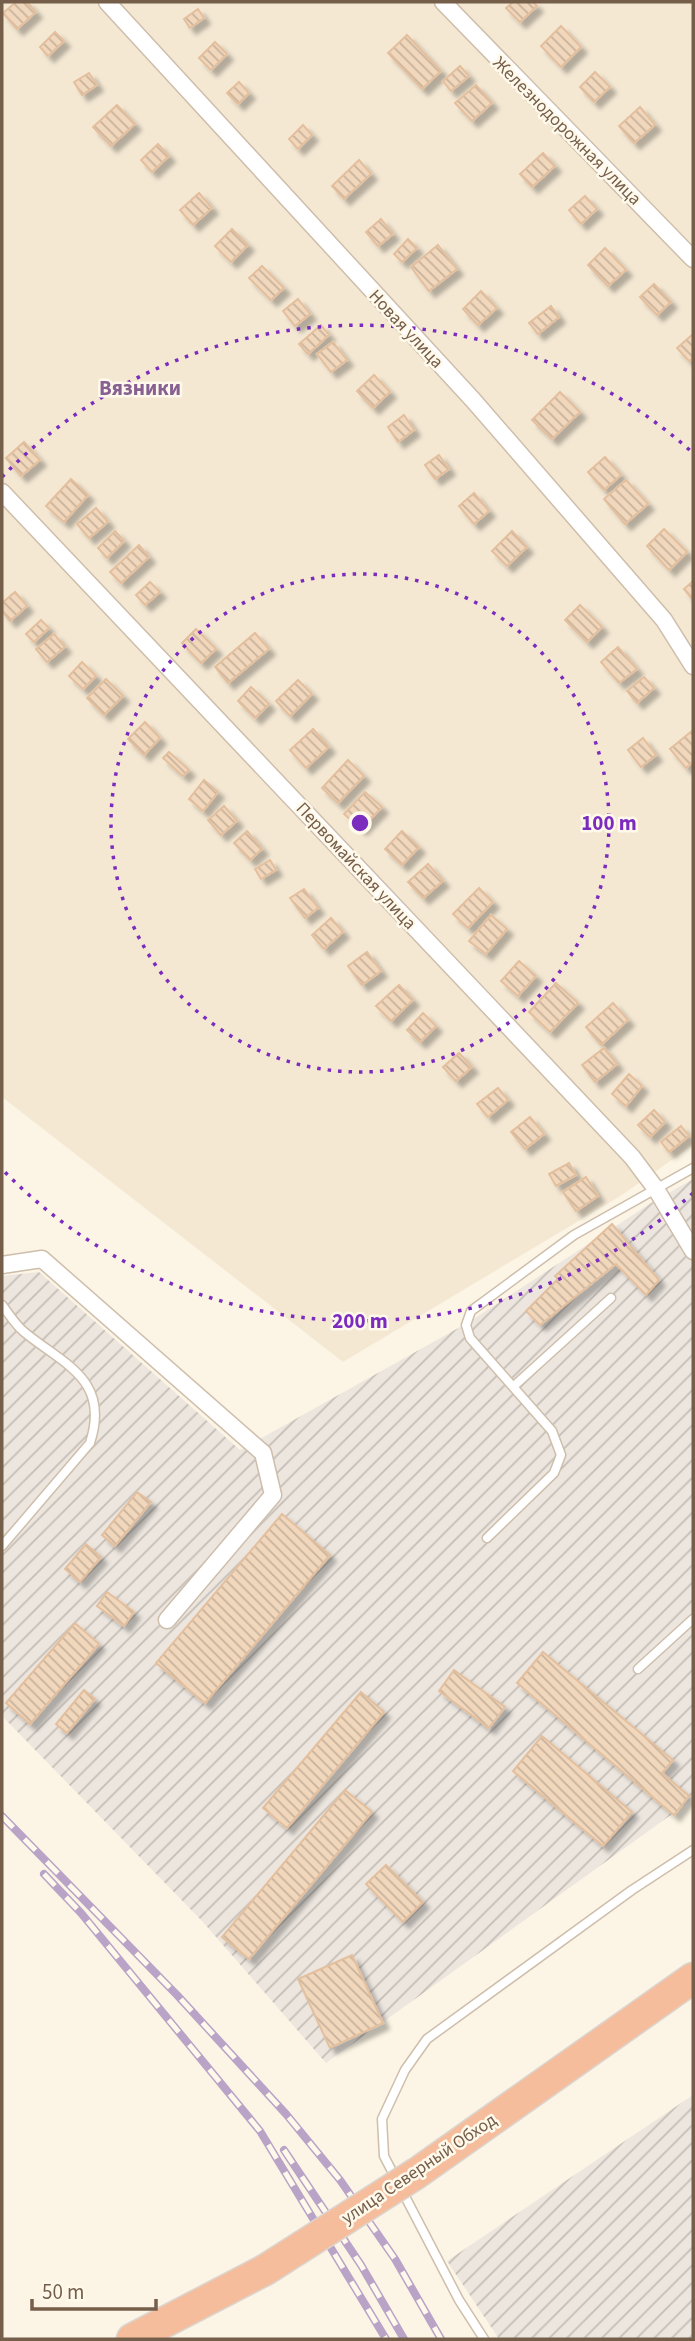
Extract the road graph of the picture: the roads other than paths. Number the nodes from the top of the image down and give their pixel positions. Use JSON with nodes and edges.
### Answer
{"nodes":[{"id":1,"x":107,"y":2,"type":"edge"},
{"id":2,"x":443,"y":2,"type":"edge"},
{"id":3,"x":693,"y":259,"type":"edge"},
{"id":4,"x":2,"y":492,"type":"edge"},
{"id":5,"x":693,"y":666,"type":"edge"},
{"id":6,"x":693,"y":1168,"type":"edge"},
{"id":7,"x":656,"y":1189,"type":"junction"},
{"id":8,"x":693,"y":1251,"type":"edge"},
{"id":9,"x":2,"y":1265,"type":"edge"},
{"id":10,"x":611,"y":1298,"type":"dead end"},
{"id":11,"x":2,"y":1305,"type":"edge"},
{"id":12,"x":514,"y":1385,"type":"junction"},
{"id":13,"x":487,"y":1538,"type":"dead end"},
{"id":14,"x":2,"y":1546,"type":"edge"},
{"id":15,"x":693,"y":1619,"type":"edge"},
{"id":16,"x":167,"y":1620,"type":"dead end"},
{"id":17,"x":638,"y":1669,"type":"dead end"},
{"id":18,"x":693,"y":1850,"type":"edge"},
{"id":19,"x":693,"y":1978,"type":"edge"},
{"id":20,"x":132,"y":2339,"type":"edge"},
{"id":21,"x":484,"y":2339,"type":"edge"}],
"edges":[{"from":1,"to":5,"type":"street","name":"Новая улица"},
{"from":2,"to":3,"type":"street","name":"Железнодорожная улица"},
{"from":4,"to":7,"type":"street","name":"Первомайская улица"},
{"from":6,"to":7,"type":"lane"},
{"from":7,"to":8,"type":"street","name":"Первомайская улица"},
{"from":7,"to":12,"type":"lane"},
{"from":9,"to":16,"type":"street"},
{"from":10,"to":12,"type":"lane"},
{"from":11,"to":14,"type":"lane"},
{"from":12,"to":13,"type":"lane"},
{"from":15,"to":17,"type":"lane"},
{"from":18,"to":21,"type":"lane"},
{"from":19,"to":20,"type":"highway","name":"улица Северный Обход","bridge":true}]}
